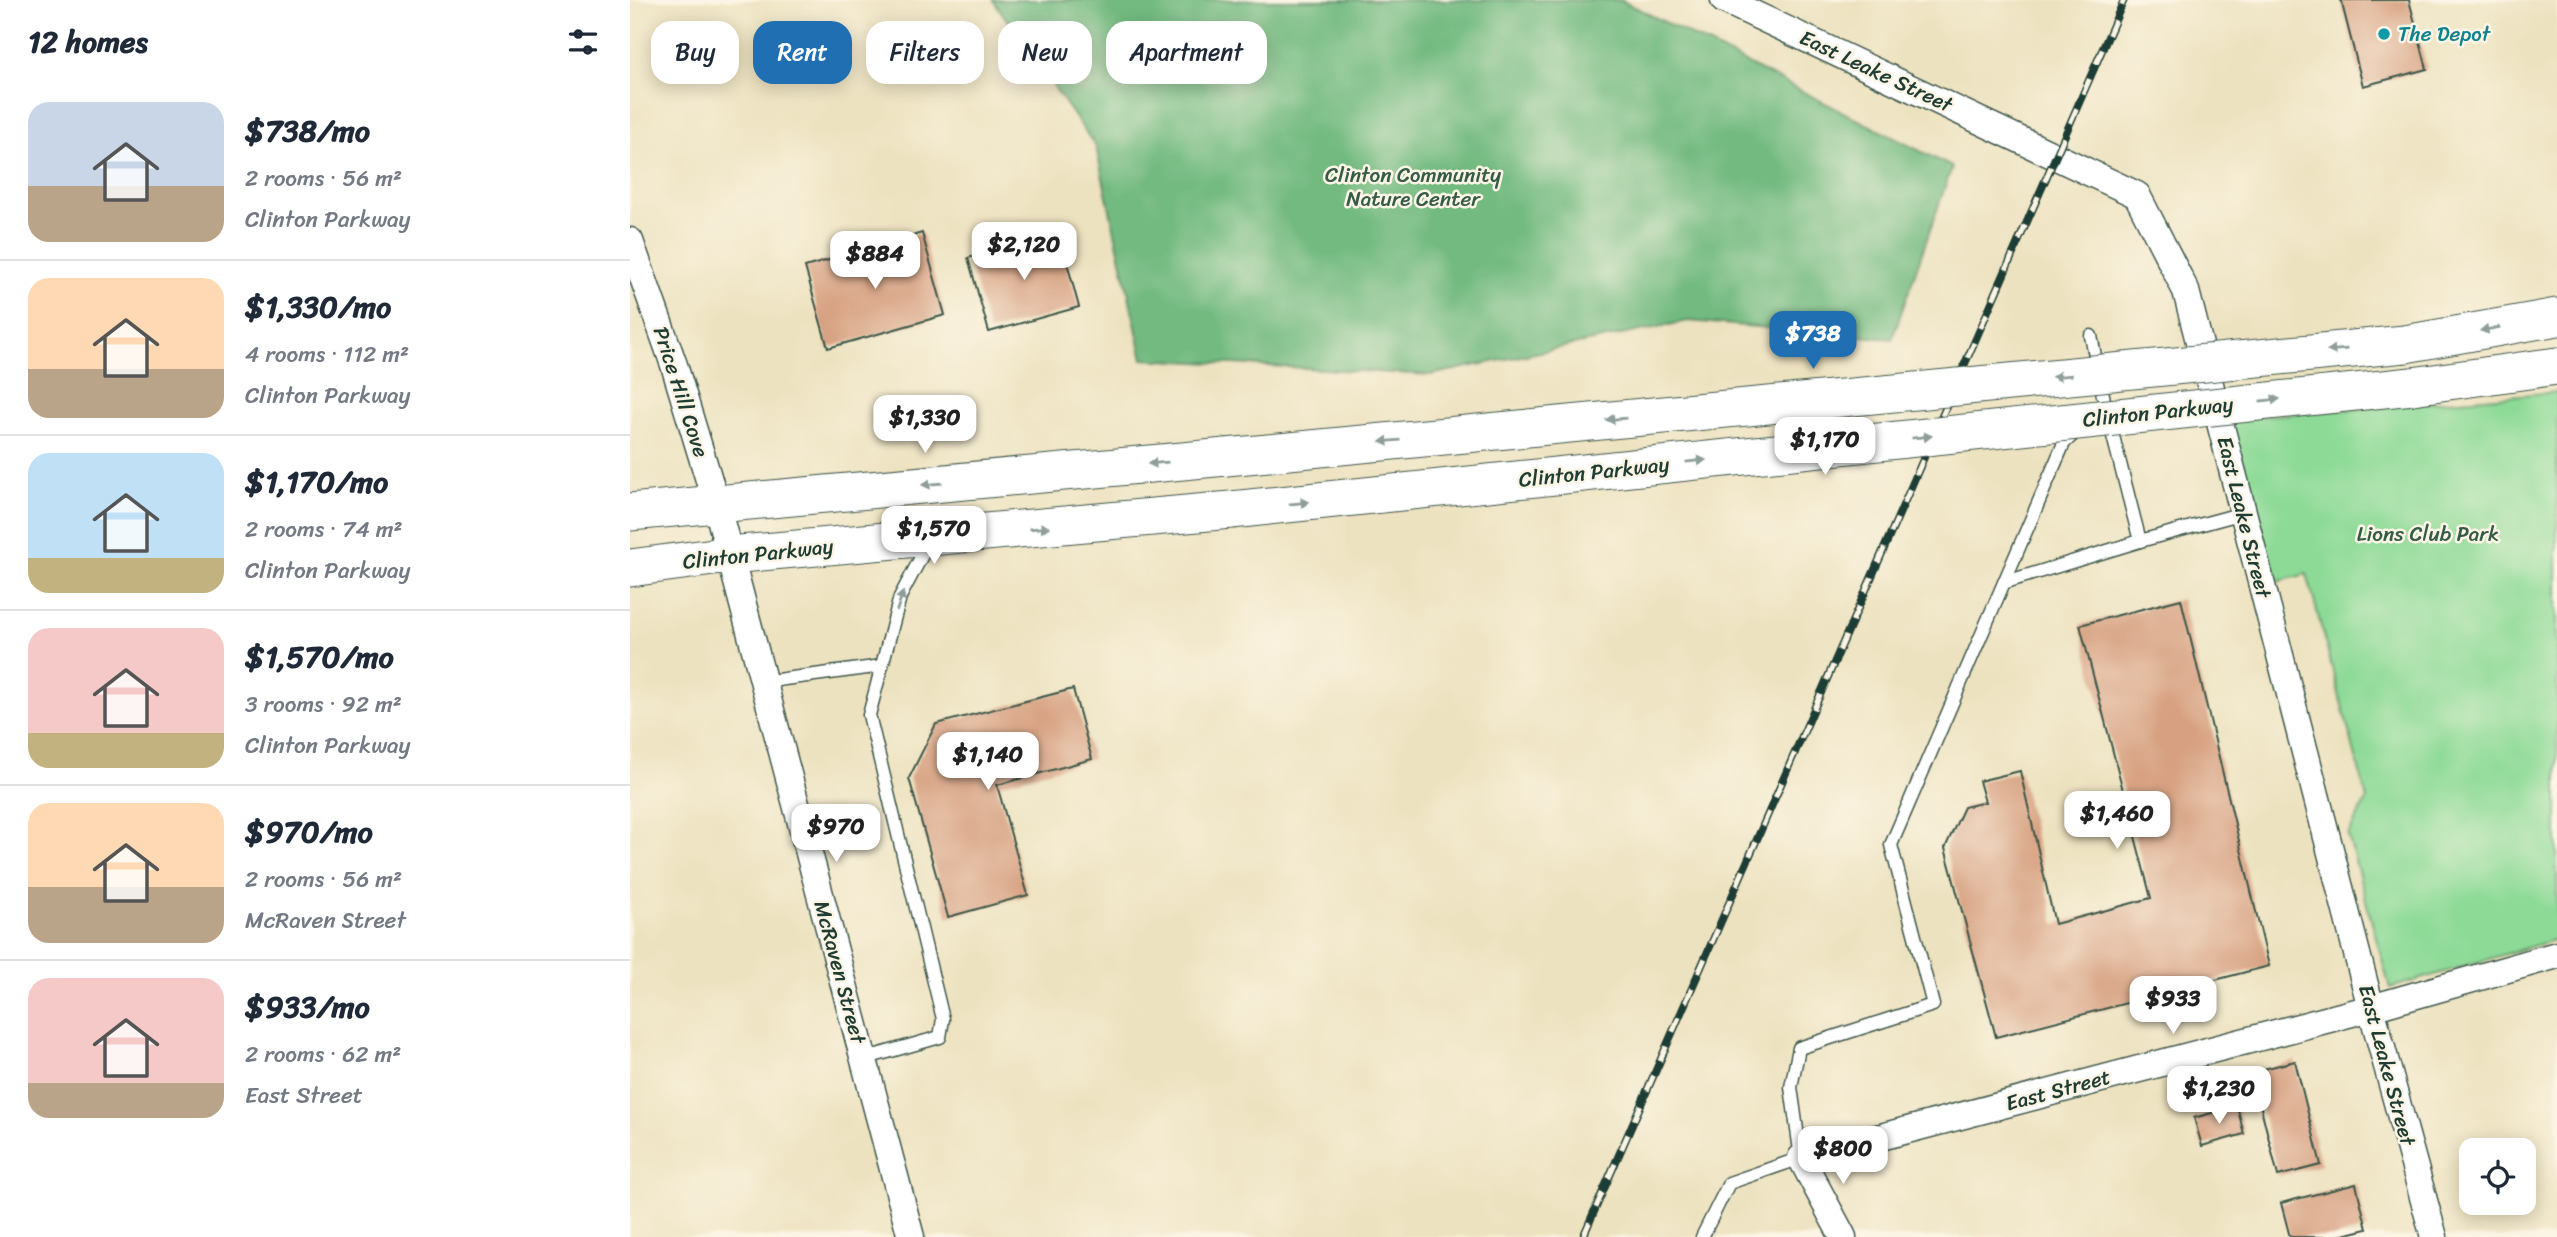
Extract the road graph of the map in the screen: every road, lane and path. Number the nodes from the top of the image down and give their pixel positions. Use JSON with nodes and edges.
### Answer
{"nodes":[{"id":1,"x":1724,"y":0,"type":"edge"},
{"id":2,"x":1776,"y":11,"type":"edge"},
{"id":3,"x":630,"y":241,"type":"edge"},
{"id":4,"x":2557,"y":317,"type":"edge"},
{"id":5,"x":2091,"y":336,"type":"dead end"},
{"id":6,"x":2557,"y":366,"type":"edge"},
{"id":7,"x":2105,"y":405,"type":"junction"},
{"id":8,"x":716,"y":503,"type":"junction"},
{"id":9,"x":630,"y":512,"type":"edge"},
{"id":10,"x":2244,"y":513,"type":"junction"},
{"id":11,"x":931,"y":538,"type":"junction"},
{"id":12,"x":2140,"y":541,"type":"junction"},
{"id":13,"x":729,"y":555,"type":"junction"},
{"id":14,"x":630,"y":568,"type":"edge"},
{"id":15,"x":2006,"y":582,"type":"junction"},
{"id":16,"x":882,"y":666,"type":"junction"},
{"id":17,"x":762,"y":682,"type":"junction"},
{"id":18,"x":2557,"y":956,"type":"edge"},
{"id":19,"x":2371,"y":1008,"type":"junction"},
{"id":20,"x":863,"y":1059,"type":"junction"},
{"id":21,"x":1801,"y":1158,"type":"junction"},
{"id":22,"x":911,"y":1237,"type":"edge"},
{"id":23,"x":1702,"y":1237,"type":"edge"},
{"id":24,"x":1843,"y":1237,"type":"edge"},
{"id":25,"x":2434,"y":1237,"type":"edge"}],
"edges":[{"from":1,"to":2,"type":"street","name":"East Leake Street"},
{"from":2,"to":10,"type":"street","name":"East Leake Street"},
{"from":3,"to":8,"type":"street","name":"Price Hill Cove"},
{"from":4,"to":8,"type":"main road","name":"Clinton Parkway","one_way":true,"bridge":true},
{"from":5,"to":7,"type":"lane"},
{"from":11,"to":6,"type":"main road","name":"Clinton Parkway","one_way":true,"bridge":true},
{"from":7,"to":12,"type":"lane"},
{"from":7,"to":15,"type":"lane"},
{"from":8,"to":9,"type":"main road","name":"Clinton Parkway"},
{"from":8,"to":13,"type":"street","name":"McRaven Street"},
{"from":10,"to":12,"type":"lane"},
{"from":10,"to":19,"type":"street","name":"East Leake Street"},
{"from":11,"to":13,"type":"main road","name":"Clinton Parkway"},
{"from":16,"to":11,"type":"lane","one_way":true},
{"from":12,"to":15,"type":"lane"},
{"from":13,"to":14,"type":"main road","name":"Clinton Parkway"},
{"from":13,"to":17,"type":"street","name":"McRaven Street"},
{"from":15,"to":21,"type":"lane"},
{"from":16,"to":17,"type":"lane"},
{"from":16,"to":20,"type":"lane"},
{"from":17,"to":20,"type":"street","name":"McRaven Street"},
{"from":18,"to":19,"type":"street","name":"East Street"},
{"from":19,"to":21,"type":"street","name":"East Street"},
{"from":19,"to":25,"type":"street","name":"East Leake Street"},
{"from":20,"to":22,"type":"street","name":"McRaven Street"},
{"from":21,"to":23,"type":"lane"},
{"from":21,"to":24,"type":"street"}]}
